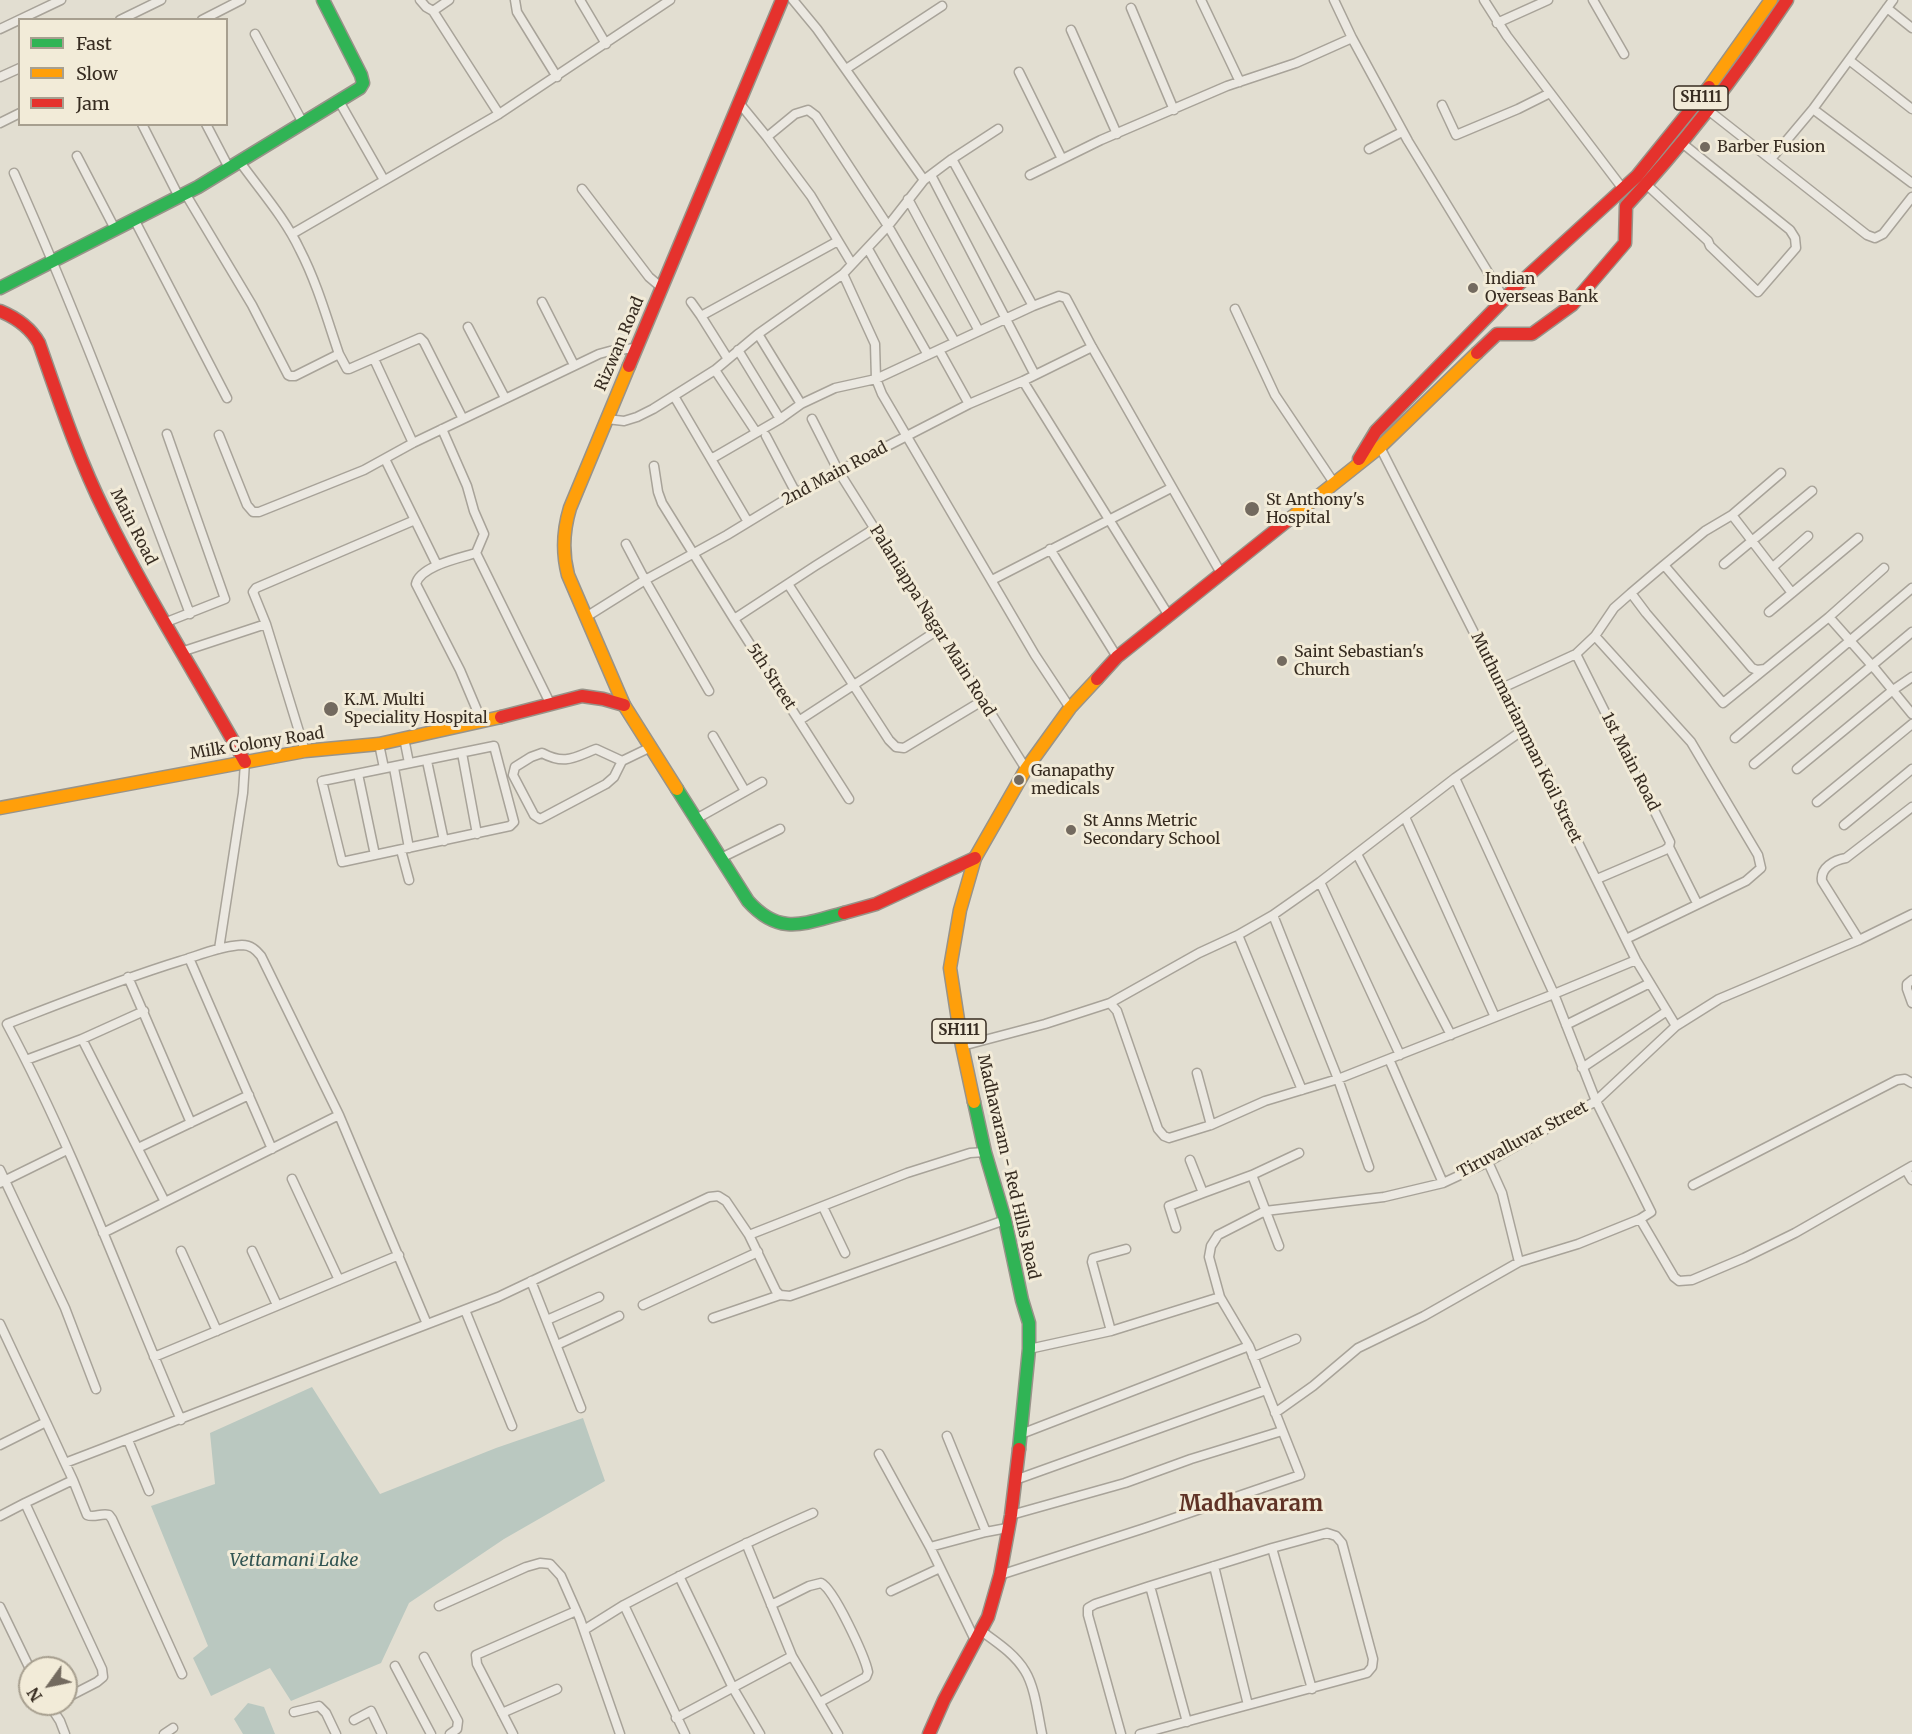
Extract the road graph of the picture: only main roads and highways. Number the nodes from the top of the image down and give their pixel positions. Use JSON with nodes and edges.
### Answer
{"nodes":[{"id":1,"x":323,"y":0,"type":"edge"},
{"id":2,"x":782,"y":0,"type":"edge"},
{"id":3,"x":1771,"y":0,"type":"edge"},
{"id":4,"x":1787,"y":0,"type":"edge"},
{"id":5,"x":0,"y":288,"type":"edge"},
{"id":6,"x":0,"y":311,"type":"edge"},
{"id":7,"x":1355,"y":465,"type":"junction"},
{"id":8,"x":624,"y":705,"type":"junction"},
{"id":9,"x":245,"y":762,"type":"junction"},
{"id":10,"x":0,"y":808,"type":"edge"},
{"id":11,"x":975,"y":858,"type":"junction"},
{"id":12,"x":927,"y":1733,"type":"edge"}],
"edges":[{"from":1,"to":5,"type":"main road"},
{"from":2,"to":8,"type":"main road","name":"Rizwan Road"},
{"from":3,"to":7,"type":"main road","name":"Madhavaram - Red Hills Road","number":"SH111"},
{"from":4,"to":7,"type":"main road","name":"Madhavaram - Red Hills Road","number":"SH111"},
{"from":6,"to":9,"type":"main road","name":"Main Road"},
{"from":7,"to":11,"type":"main road","name":"Madhavaram - Red Hills Road","number":"SH111"},
{"from":8,"to":9,"type":"main road","name":"Milk Colony Road"},
{"from":8,"to":11,"type":"main road","name":"Rizwan Road"},
{"from":9,"to":10,"type":"main road","name":"Milk Colony Road"},
{"from":11,"to":12,"type":"main road","name":"Madhavaram - Red Hills Road","number":"SH111"}]}
